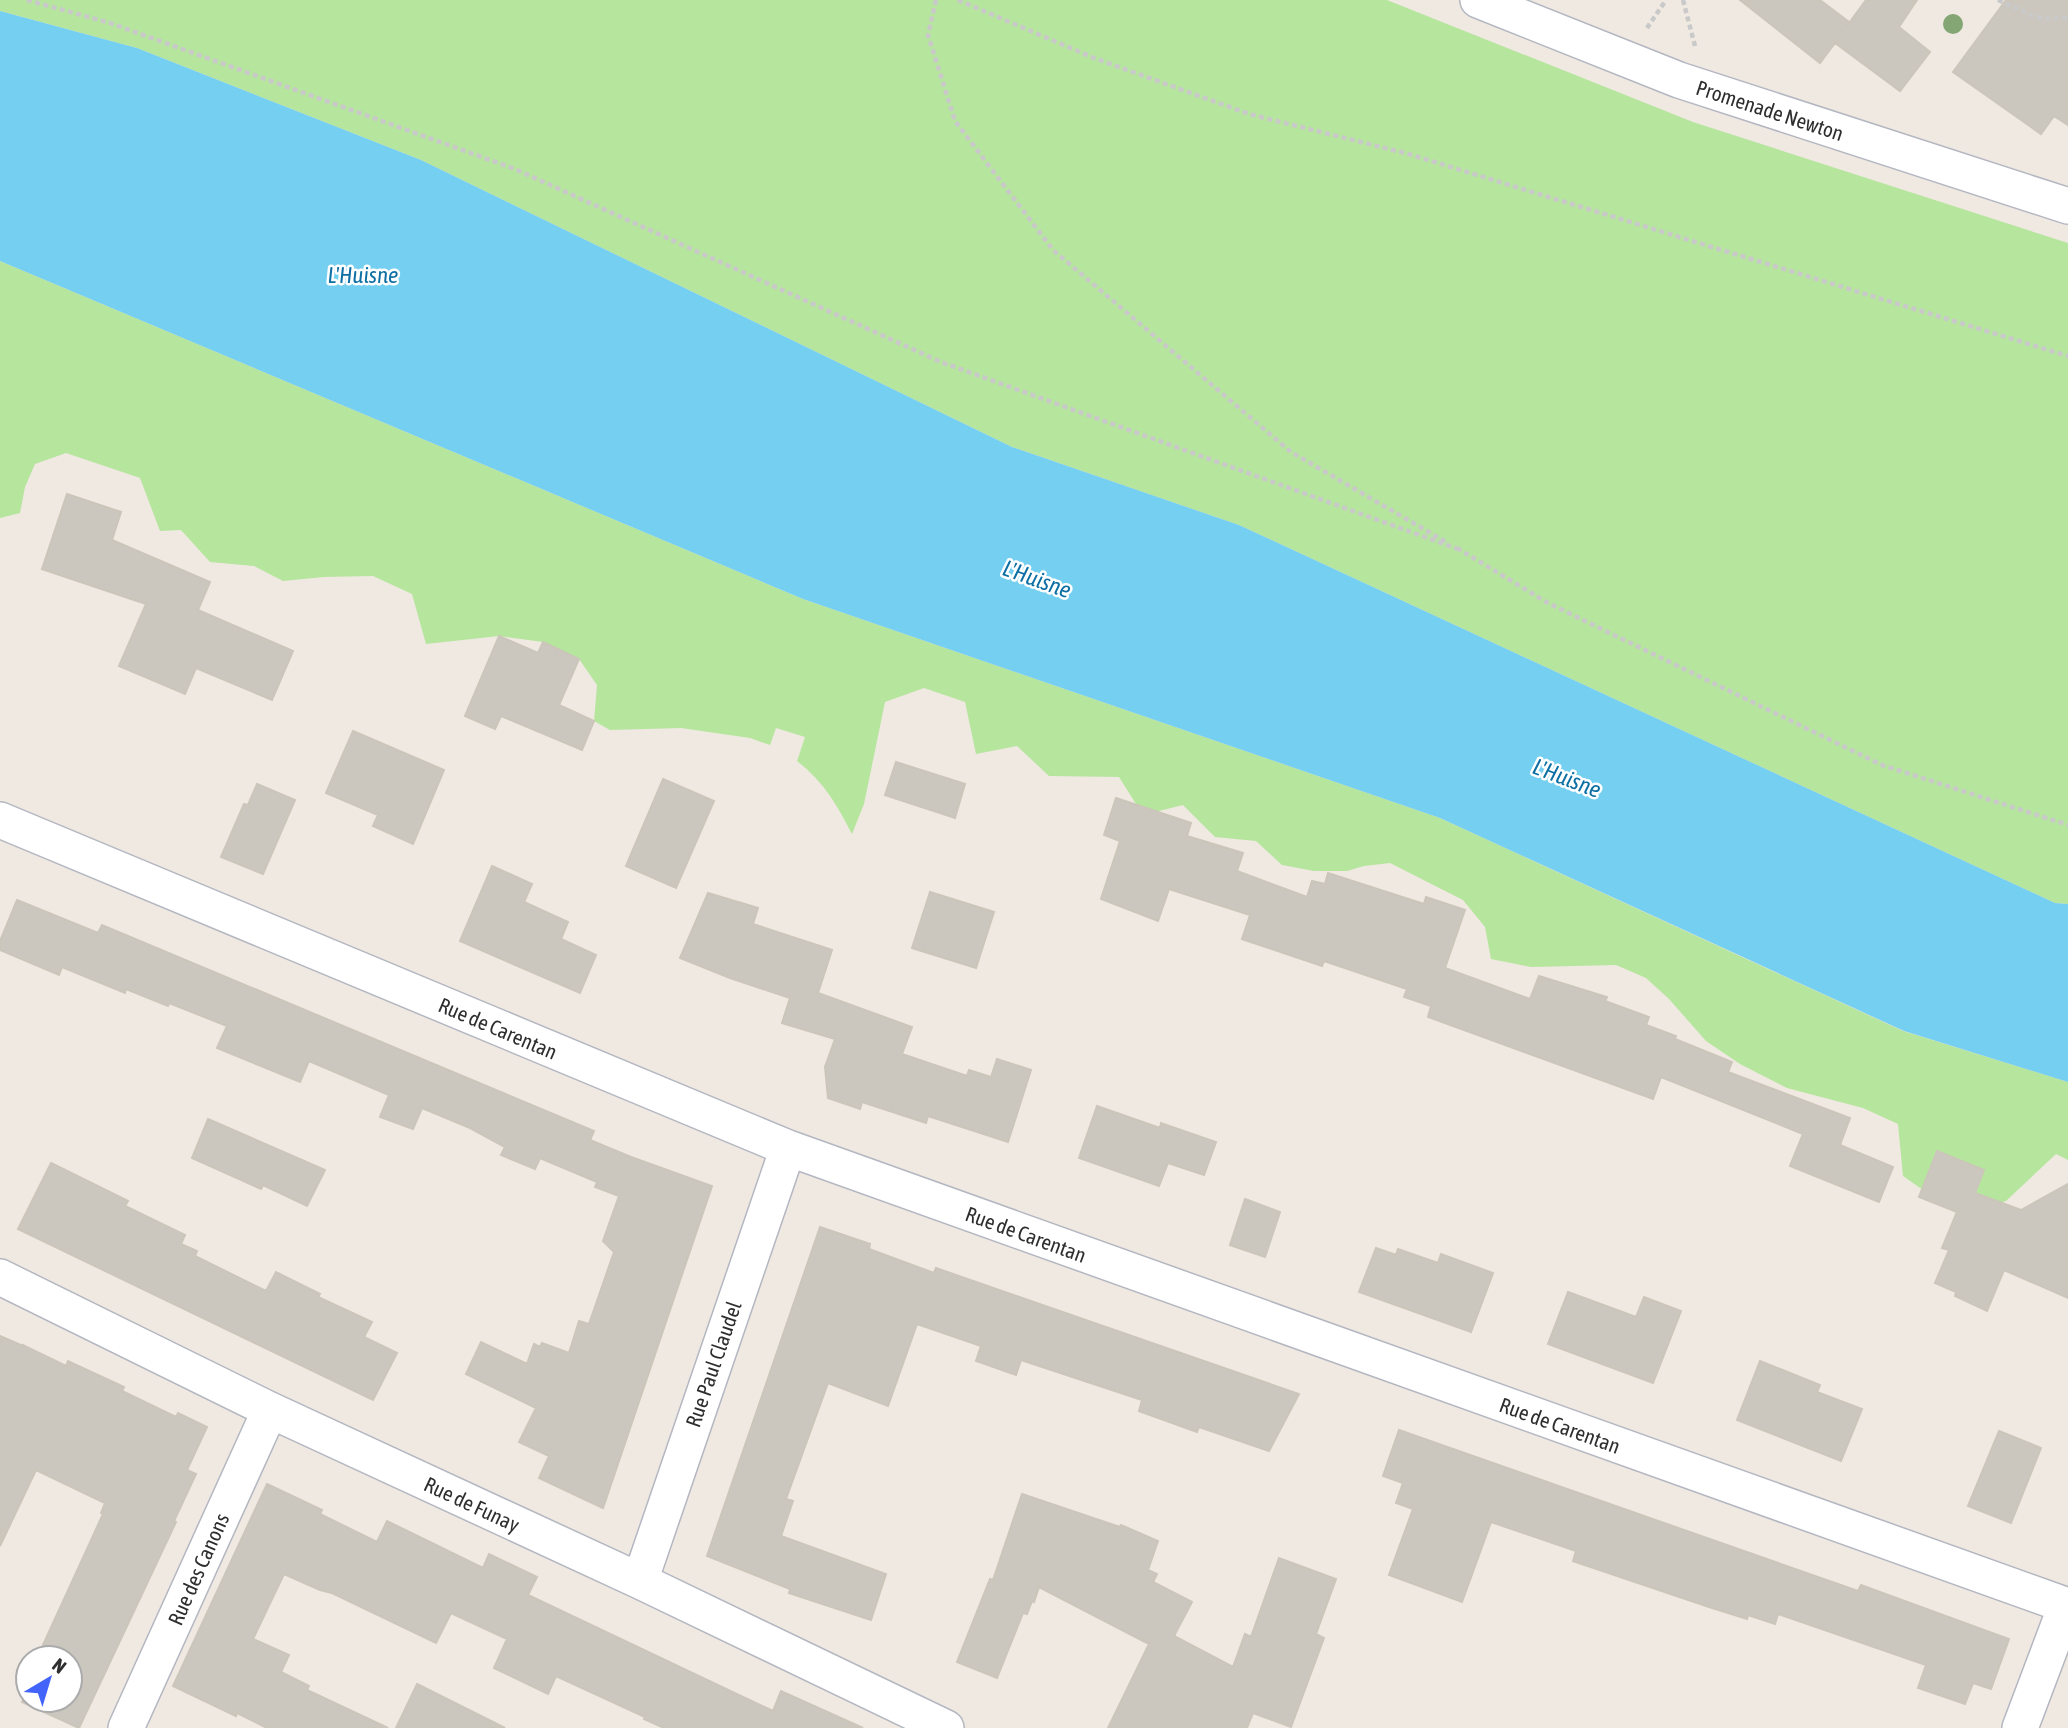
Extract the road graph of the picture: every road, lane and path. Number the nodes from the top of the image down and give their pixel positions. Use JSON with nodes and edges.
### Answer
{"nodes":[{"id":1,"x":27,"y":0,"type":"edge"},
{"id":2,"x":936,"y":0,"type":"edge"},
{"id":3,"x":958,"y":0,"type":"edge"},
{"id":4,"x":1478,"y":0,"type":"edge"},
{"id":5,"x":1998,"y":0,"type":"edge"},
{"id":6,"x":2068,"y":18,"type":"edge"},
{"id":7,"x":2068,"y":206,"type":"edge"},
{"id":8,"x":2068,"y":356,"type":"edge"},
{"id":9,"x":1458,"y":549,"type":"junction"},
{"id":10,"x":0,"y":820,"type":"edge"},
{"id":11,"x":2068,"y":825,"type":"edge"},
{"id":12,"x":788,"y":1148,"type":"junction"},
{"id":13,"x":0,"y":1277,"type":"edge"},
{"id":14,"x":270,"y":1410,"type":"junction"},
{"id":15,"x":640,"y":1581,"type":"junction"},
{"id":16,"x":2067,"y":1606,"type":"edge"},
{"id":17,"x":126,"y":1728,"type":"edge"},
{"id":18,"x":946,"y":1728,"type":"edge"},
{"id":19,"x":2020,"y":1728,"type":"edge"}],
"edges":[{"from":1,"to":9,"type":"path"},
{"from":2,"to":9,"type":"path"},
{"from":3,"to":8,"type":"path"},
{"from":4,"to":7,"type":"street","name":"Promenade Newton"},
{"from":5,"to":6,"type":"path"},
{"from":9,"to":11,"type":"path"},
{"from":10,"to":12,"type":"street","name":"Rue de Carentan"},
{"from":12,"to":15,"type":"street","name":"Rue Paul Claudel"},
{"from":12,"to":16,"type":"street","name":"Rue de Carentan"},
{"from":13,"to":14,"type":"street","name":"Rue de Funay"},
{"from":14,"to":15,"type":"street","name":"Rue de Funay"},
{"from":14,"to":17,"type":"street","name":"Rue des Canons"},
{"from":15,"to":18,"type":"street","name":"Rue de Funay"},
{"from":16,"to":19,"type":"street"}]}
